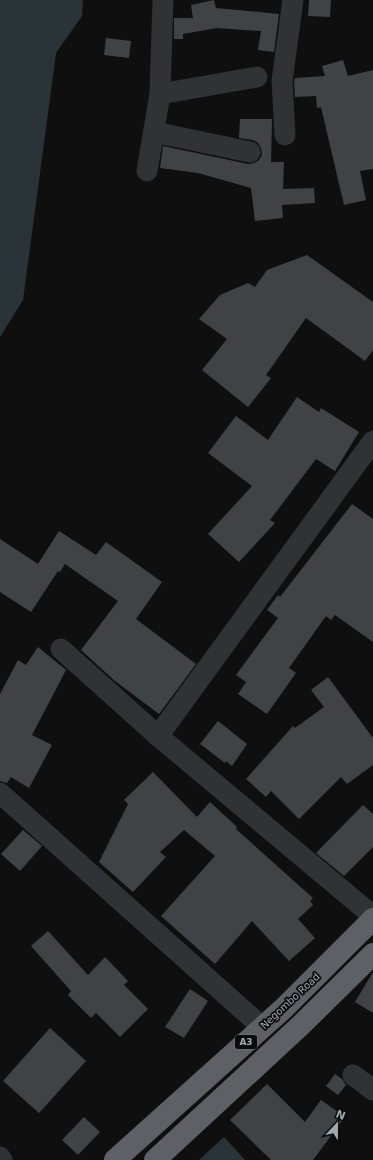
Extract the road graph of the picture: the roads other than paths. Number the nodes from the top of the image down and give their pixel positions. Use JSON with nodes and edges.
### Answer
{"nodes":[{"id":1,"x":163,"y":0,"type":"edge"},
{"id":2,"x":293,"y":0,"type":"edge"},
{"id":3,"x":257,"y":77,"type":"dead end"},
{"id":4,"x":160,"y":94,"type":"junction"},
{"id":5,"x":154,"y":132,"type":"junction"},
{"id":6,"x":284,"y":135,"type":"dead end"},
{"id":7,"x":250,"y":152,"type":"dead end"},
{"id":8,"x":147,"y":171,"type":"dead end"},
{"id":9,"x":373,"y":441,"type":"edge"},
{"id":10,"x":61,"y":649,"type":"dead end"},
{"id":11,"x":158,"y":736,"type":"junction"},
{"id":12,"x":0,"y":793,"type":"edge"},
{"id":13,"x":373,"y":916,"type":"edge"},
{"id":14,"x":373,"y":919,"type":"edge"},
{"id":15,"x":373,"y":954,"type":"edge"},
{"id":16,"x":262,"y":1027,"type":"junction"},
{"id":17,"x":353,"y":1075,"type":"dead end"},
{"id":18,"x":373,"y":1090,"type":"edge"},
{"id":19,"x":0,"y":1158,"type":"edge"},
{"id":20,"x":2,"y":1160,"type":"edge"},
{"id":21,"x":115,"y":1160,"type":"edge"},
{"id":22,"x":155,"y":1160,"type":"edge"}],
"edges":[{"from":1,"to":4,"type":"street"},
{"from":2,"to":6,"type":"street"},
{"from":3,"to":4,"type":"street"},
{"from":4,"to":5,"type":"street"},
{"from":5,"to":7,"type":"street"},
{"from":5,"to":8,"type":"street"},
{"from":9,"to":11,"type":"street"},
{"from":10,"to":11,"type":"street"},
{"from":11,"to":13,"type":"street"},
{"from":12,"to":16,"type":"street"},
{"from":14,"to":16,"type":"highway","name":"Negombo Road","number":"A3"},
{"from":15,"to":22,"type":"highway","number":"A3"},
{"from":16,"to":21,"type":"highway","name":"Negombo Road","number":"A3"},
{"from":17,"to":18,"type":"street"},
{"from":19,"to":20,"type":"street"}]}
